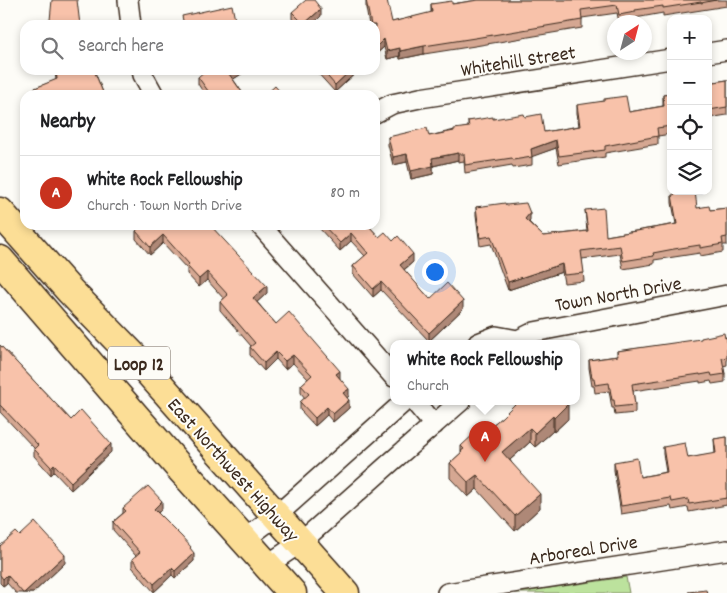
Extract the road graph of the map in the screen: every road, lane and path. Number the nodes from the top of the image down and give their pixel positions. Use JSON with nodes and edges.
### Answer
{"nodes":[{"id":1,"x":128,"y":0,"type":"edge"},
{"id":2,"x":130,"y":20,"type":"edge"},
{"id":3,"x":727,"y":50,"type":"edge"},
{"id":4,"x":712,"y":52,"type":"edge"},
{"id":5,"x":667,"y":59,"type":"edge"},
{"id":6,"x":143,"y":75,"type":"edge"},
{"id":7,"x":151,"y":90,"type":"edge"},
{"id":8,"x":380,"y":110,"type":"edge"},
{"id":9,"x":0,"y":212,"type":"edge"},
{"id":10,"x":264,"y":230,"type":"edge"},
{"id":11,"x":0,"y":260,"type":"edge"},
{"id":12,"x":727,"y":295,"type":"edge"},
{"id":13,"x":486,"y":340,"type":"edge"},
{"id":14,"x":513,"y":340,"type":"edge"},
{"id":15,"x":519,"y":340,"type":"edge"},
{"id":16,"x":390,"y":372,"type":"edge"},
{"id":17,"x":401,"y":405,"type":"edge"},
{"id":18,"x":417,"y":405,"type":"edge"},
{"id":19,"x":456,"y":405,"type":"edge"},
{"id":20,"x":434,"y":424,"type":"junction"},
{"id":21,"x":276,"y":516,"type":"junction"},
{"id":22,"x":244,"y":540,"type":"junction"},
{"id":23,"x":300,"y":543,"type":"junction"},
{"id":24,"x":727,"y":550,"type":"edge"},
{"id":25,"x":267,"y":565,"type":"junction"},
{"id":26,"x":292,"y":593,"type":"edge"},
{"id":27,"x":345,"y":593,"type":"edge"},
{"id":28,"x":447,"y":593,"type":"edge"}],
"edges":[{"from":1,"to":2,"type":"street"},
{"from":3,"to":4,"type":"street"},
{"from":5,"to":8,"type":"street","name":"Whitehill Street"},
{"from":6,"to":7,"type":"street"},
{"from":9,"to":21,"type":"main road","name":"East Northwest Highway","number":"Loop 12"},
{"from":10,"to":16,"type":"street"},
{"from":11,"to":22,"type":"main road","name":"East Northwest Highway","number":"Loop 12"},
{"from":12,"to":15,"type":"street","name":"Town North Drive"},
{"from":13,"to":14,"type":"street","name":"Town North Drive"},
{"from":17,"to":21,"type":"street"},
{"from":18,"to":20,"type":"street"},
{"from":19,"to":20,"type":"street"},
{"from":20,"to":23,"type":"street"},
{"from":21,"to":22,"type":"street"},
{"from":21,"to":23,"type":"main road","name":"East Northwest Highway","number":"Loop 12"},
{"from":22,"to":25,"type":"main road","name":"East Northwest Highway","number":"Loop 12"},
{"from":23,"to":25,"type":"street"},
{"from":23,"to":27,"type":"main road","name":"East Northwest Highway","number":"Loop 12"},
{"from":24,"to":28,"type":"street","name":"Arboreal Drive"},
{"from":25,"to":26,"type":"main road","name":"East Northwest Highway","number":"Loop 12"}]}
